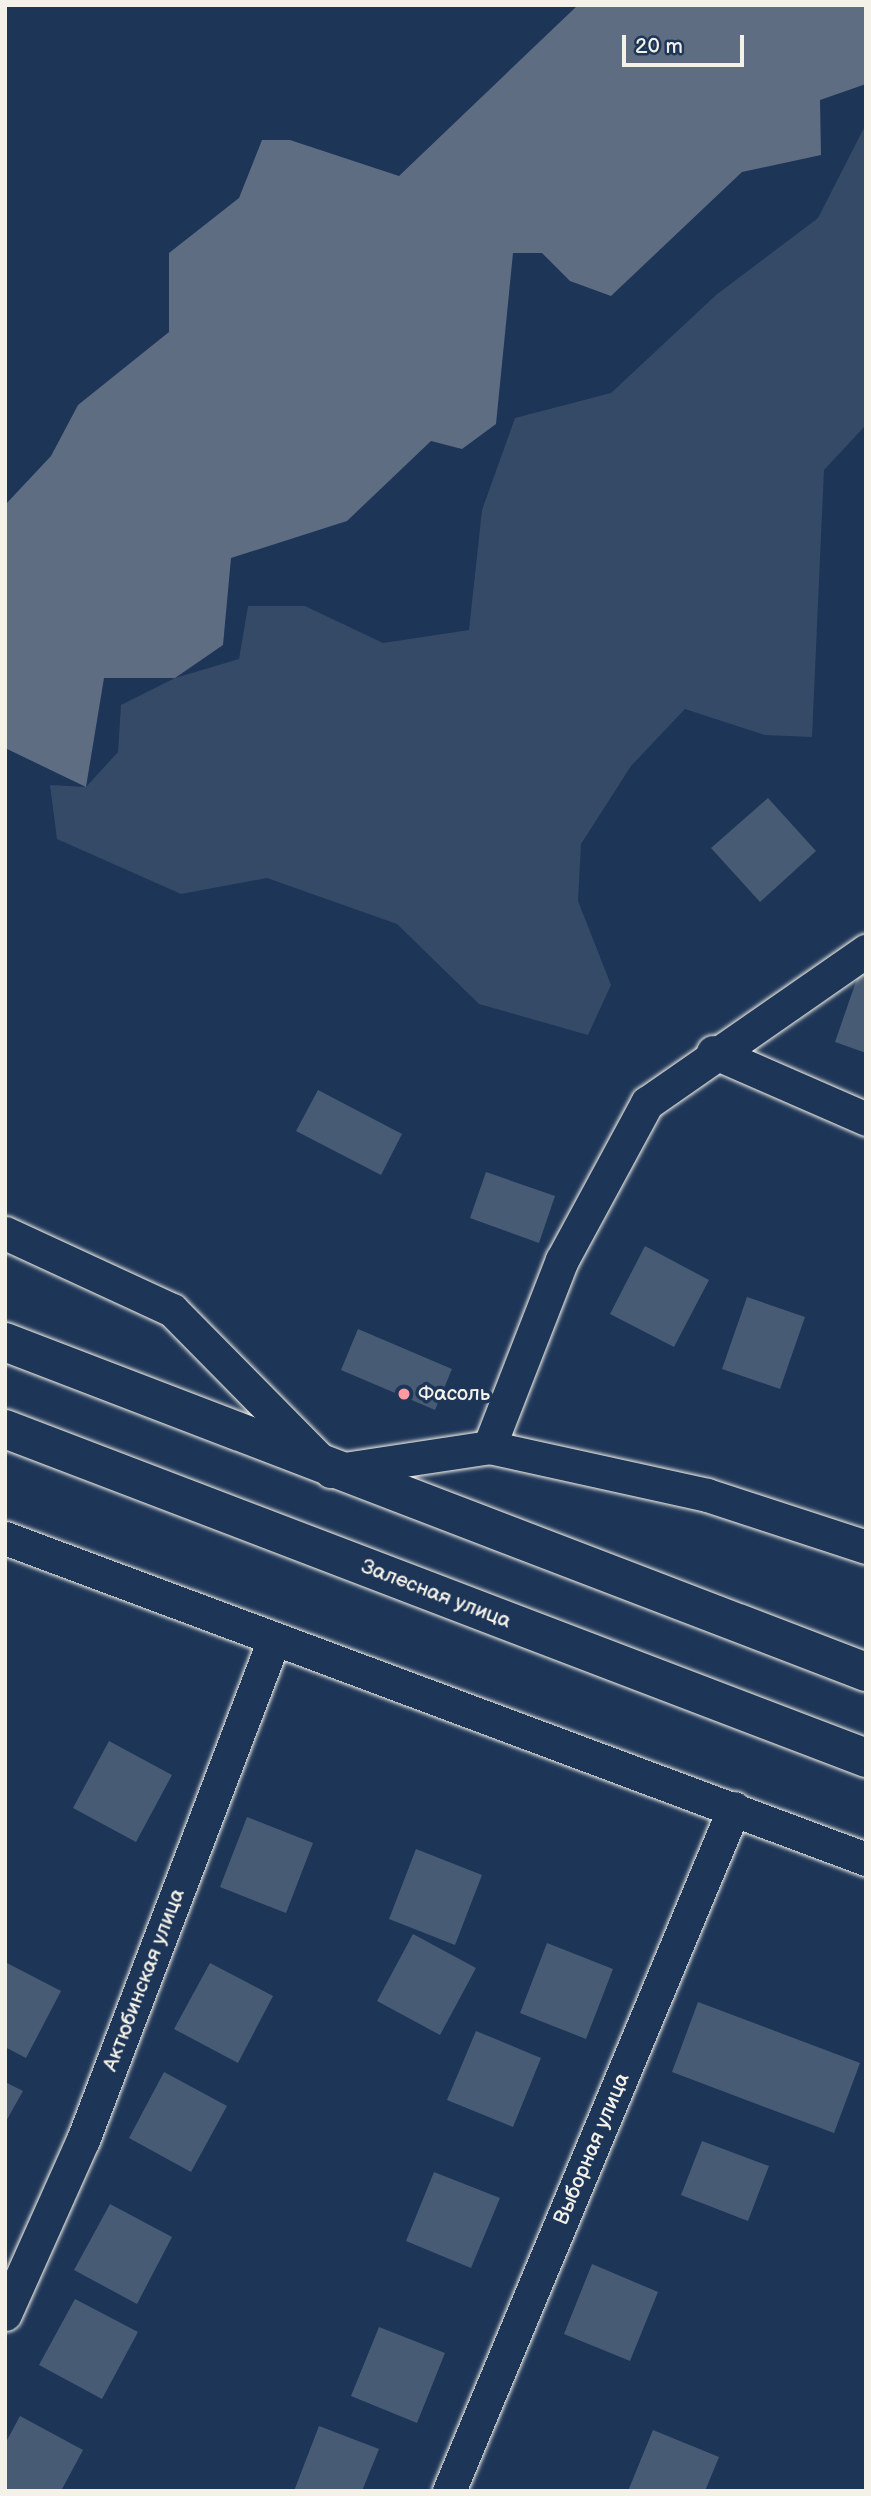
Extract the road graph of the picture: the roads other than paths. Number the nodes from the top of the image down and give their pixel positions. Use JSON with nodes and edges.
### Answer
{"nodes":[{"id":1,"x":866,"y":951,"type":"edge"},
{"id":2,"x":713,"y":1052,"type":"junction"},
{"id":3,"x":866,"y":1119,"type":"edge"},
{"id":4,"x":5,"y":1233,"type":"edge"},
{"id":5,"x":5,"y":1342,"type":"edge"},
{"id":6,"x":5,"y":1429,"type":"edge"},
{"id":7,"x":489,"y":1447,"type":"junction"},
{"id":8,"x":331,"y":1471,"type":"junction"},
{"id":9,"x":5,"y":1538,"type":"edge"},
{"id":10,"x":866,"y":1547,"type":"edge"},
{"id":11,"x":273,"y":1642,"type":"junction"},
{"id":12,"x":866,"y":1672,"type":"edge"},
{"id":13,"x":866,"y":1758,"type":"edge"},
{"id":14,"x":734,"y":1808,"type":"junction"},
{"id":15,"x":866,"y":1859,"type":"edge"},
{"id":16,"x":5,"y":2314,"type":"edge"},
{"id":17,"x":449,"y":2491,"type":"edge"}],
"edges":[{"from":1,"to":2,"type":"street"},
{"from":2,"to":3,"type":"street"},
{"from":2,"to":7,"type":"street"},
{"from":4,"to":8,"type":"street"},
{"from":5,"to":8,"type":"main road"},
{"from":6,"to":13,"type":"main road","name":"Залесная улица"},
{"from":7,"to":8,"type":"street"},
{"from":7,"to":10,"type":"street"},
{"from":8,"to":12,"type":"main road"},
{"from":9,"to":11,"type":"street"},
{"from":11,"to":14,"type":"street"},
{"from":11,"to":16,"type":"street","name":"Актюбинская улица"},
{"from":14,"to":15,"type":"street"},
{"from":14,"to":17,"type":"street","name":"Выборная улица"}]}
